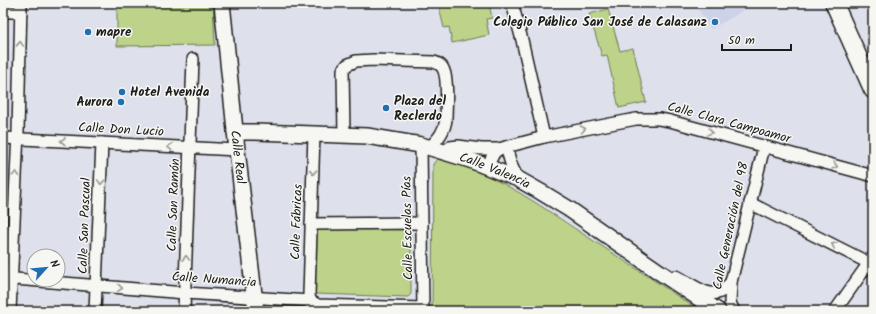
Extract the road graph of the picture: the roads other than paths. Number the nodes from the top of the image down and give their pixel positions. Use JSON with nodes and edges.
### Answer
{"nodes":[{"id":1,"x":222,"y":3,"type":"edge"},
{"id":2,"x":512,"y":3,"type":"edge"},
{"id":3,"x":834,"y":3,"type":"edge"},
{"id":4,"x":845,"y":3,"type":"edge"},
{"id":5,"x":21,"y":7,"type":"edge"},
{"id":6,"x":3,"y":12,"type":"edge"},
{"id":7,"x":193,"y":59,"type":"dead end"},
{"id":8,"x":873,"y":63,"type":"edge"},
{"id":9,"x":873,"y":90,"type":"edge"},
{"id":10,"x":235,"y":132,"type":"junction"},
{"id":11,"x":314,"y":134,"type":"junction"},
{"id":12,"x":344,"y":135,"type":"junction"},
{"id":13,"x":544,"y":137,"type":"junction"},
{"id":14,"x":3,"y":138,"type":"edge"},
{"id":15,"x":18,"y":139,"type":"junction"},
{"id":16,"x":102,"y":143,"type":"junction"},
{"id":17,"x":764,"y":147,"type":"junction"},
{"id":18,"x":190,"y":148,"type":"junction"},
{"id":19,"x":432,"y":148,"type":"junction"},
{"id":20,"x":503,"y":148,"type":"junction"},
{"id":21,"x":237,"y":150,"type":"junction"},
{"id":22,"x":487,"y":167,"type":"junction"},
{"id":23,"x":873,"y":176,"type":"edge"},
{"id":24,"x":518,"y":180,"type":"junction"},
{"id":25,"x":750,"y":203,"type":"junction"},
{"id":26,"x":422,"y":223,"type":"junction"},
{"id":27,"x":311,"y":224,"type":"junction"},
{"id":28,"x":871,"y":260,"type":"edge"},
{"id":29,"x":658,"y":272,"type":"junction"},
{"id":30,"x":7,"y":279,"type":"edge"},
{"id":31,"x":731,"y":282,"type":"junction"},
{"id":32,"x":96,"y":286,"type":"junction"},
{"id":33,"x":185,"y":293,"type":"junction"},
{"id":34,"x":256,"y":304,"type":"edge"},
{"id":35,"x":311,"y":306,"type":"edge"},
{"id":36,"x":423,"y":309,"type":"edge"},
{"id":37,"x":10,"y":311,"type":"edge"},
{"id":38,"x":95,"y":311,"type":"edge"},
{"id":39,"x":184,"y":311,"type":"edge"},
{"id":40,"x":718,"y":311,"type":"edge"},
{"id":41,"x":734,"y":311,"type":"edge"},
{"id":42,"x":835,"y":311,"type":"edge"}],
"edges":[{"from":1,"to":10,"type":"main road","name":"Calle Real"},
{"from":2,"to":13,"type":"street"},
{"from":3,"to":9,"type":"main road"},
{"from":4,"to":8,"type":"main road"},
{"from":5,"to":6,"type":"street"},
{"from":15,"to":5,"type":"street","one_way":true},
{"from":7,"to":18,"type":"street","name":"Calle San Ramón"},
{"from":10,"to":11,"type":"main road","name":"Calle Valencia"},
{"from":10,"to":21,"type":"main road","name":"Calle Real"},
{"from":11,"to":12,"type":"main road","name":"Calle Valencia"},
{"from":11,"to":27,"type":"street","name":"Calle Fábricas","one_way":true},
{"from":12,"to":19,"type":"main road","name":"Calle Valencia"},
{"from":12,"to":19,"type":"street"},
{"from":13,"to":17,"type":"street","name":"Calle Clara Campoamor","one_way":true},
{"from":13,"to":20,"type":"street","name":"Calle Clara Campoamor"},
{"from":14,"to":15,"type":"street","name":"Calle Don Lucio"},
{"from":16,"to":15,"type":"street","name":"Calle Don Lucio","one_way":true},
{"from":30,"to":15,"type":"street","one_way":true},
{"from":18,"to":16,"type":"street","name":"Calle Don Lucio","one_way":true},
{"from":16,"to":32,"type":"street","name":"Calle San Pascual","one_way":true},
{"from":17,"to":23,"type":"street","name":"Calle Clara Campoamor","one_way":true},
{"from":17,"to":25,"type":"street","name":"Calle Generación del 98"},
{"from":18,"to":21,"type":"street","name":"Calle Don Lucio"},
{"from":33,"to":18,"type":"street","name":"Calle San Ramón","one_way":true},
{"from":19,"to":20,"type":"street","name":"Calle Clara Campoamor"},
{"from":19,"to":22,"type":"main road","name":"Calle Valencia"},
{"from":19,"to":26,"type":"street","name":"Calle Escuelas Pías"},
{"from":20,"to":22,"type":"street"},
{"from":20,"to":24,"type":"street"},
{"from":21,"to":34,"type":"main road","name":"Calle Real"},
{"from":22,"to":24,"type":"main road","name":"Calle Valencia"},
{"from":24,"to":29,"type":"main road","name":"Calle Valencia"},
{"from":28,"to":25,"type":"street","one_way":true},
{"from":25,"to":31,"type":"street","name":"Calle Generación del 98"},
{"from":26,"to":27,"type":"street"},
{"from":26,"to":36,"type":"street","name":"Calle Escuelas Pías"},
{"from":27,"to":35,"type":"street","name":"Calle Fábricas"},
{"from":28,"to":42,"type":"street"},
{"from":29,"to":31,"type":"street"},
{"from":29,"to":40,"type":"main road","name":"Calle Valencia"},
{"from":30,"to":32,"type":"street","name":"Calle Numancia"},
{"from":30,"to":37,"type":"street"},
{"from":31,"to":41,"type":"street","name":"Calle Generación del 98"},
{"from":32,"to":33,"type":"street","name":"Calle Numancia","one_way":true},
{"from":32,"to":38,"type":"street","name":"Calle San Pascual"},
{"from":33,"to":34,"type":"street","name":"Calle Numancia"},
{"from":33,"to":39,"type":"street","name":"Calle San Ramón"},
{"from":34,"to":35,"type":"street","name":"Calle Numancia"},
{"from":35,"to":36,"type":"street","name":"Calle Numancia"}]}
